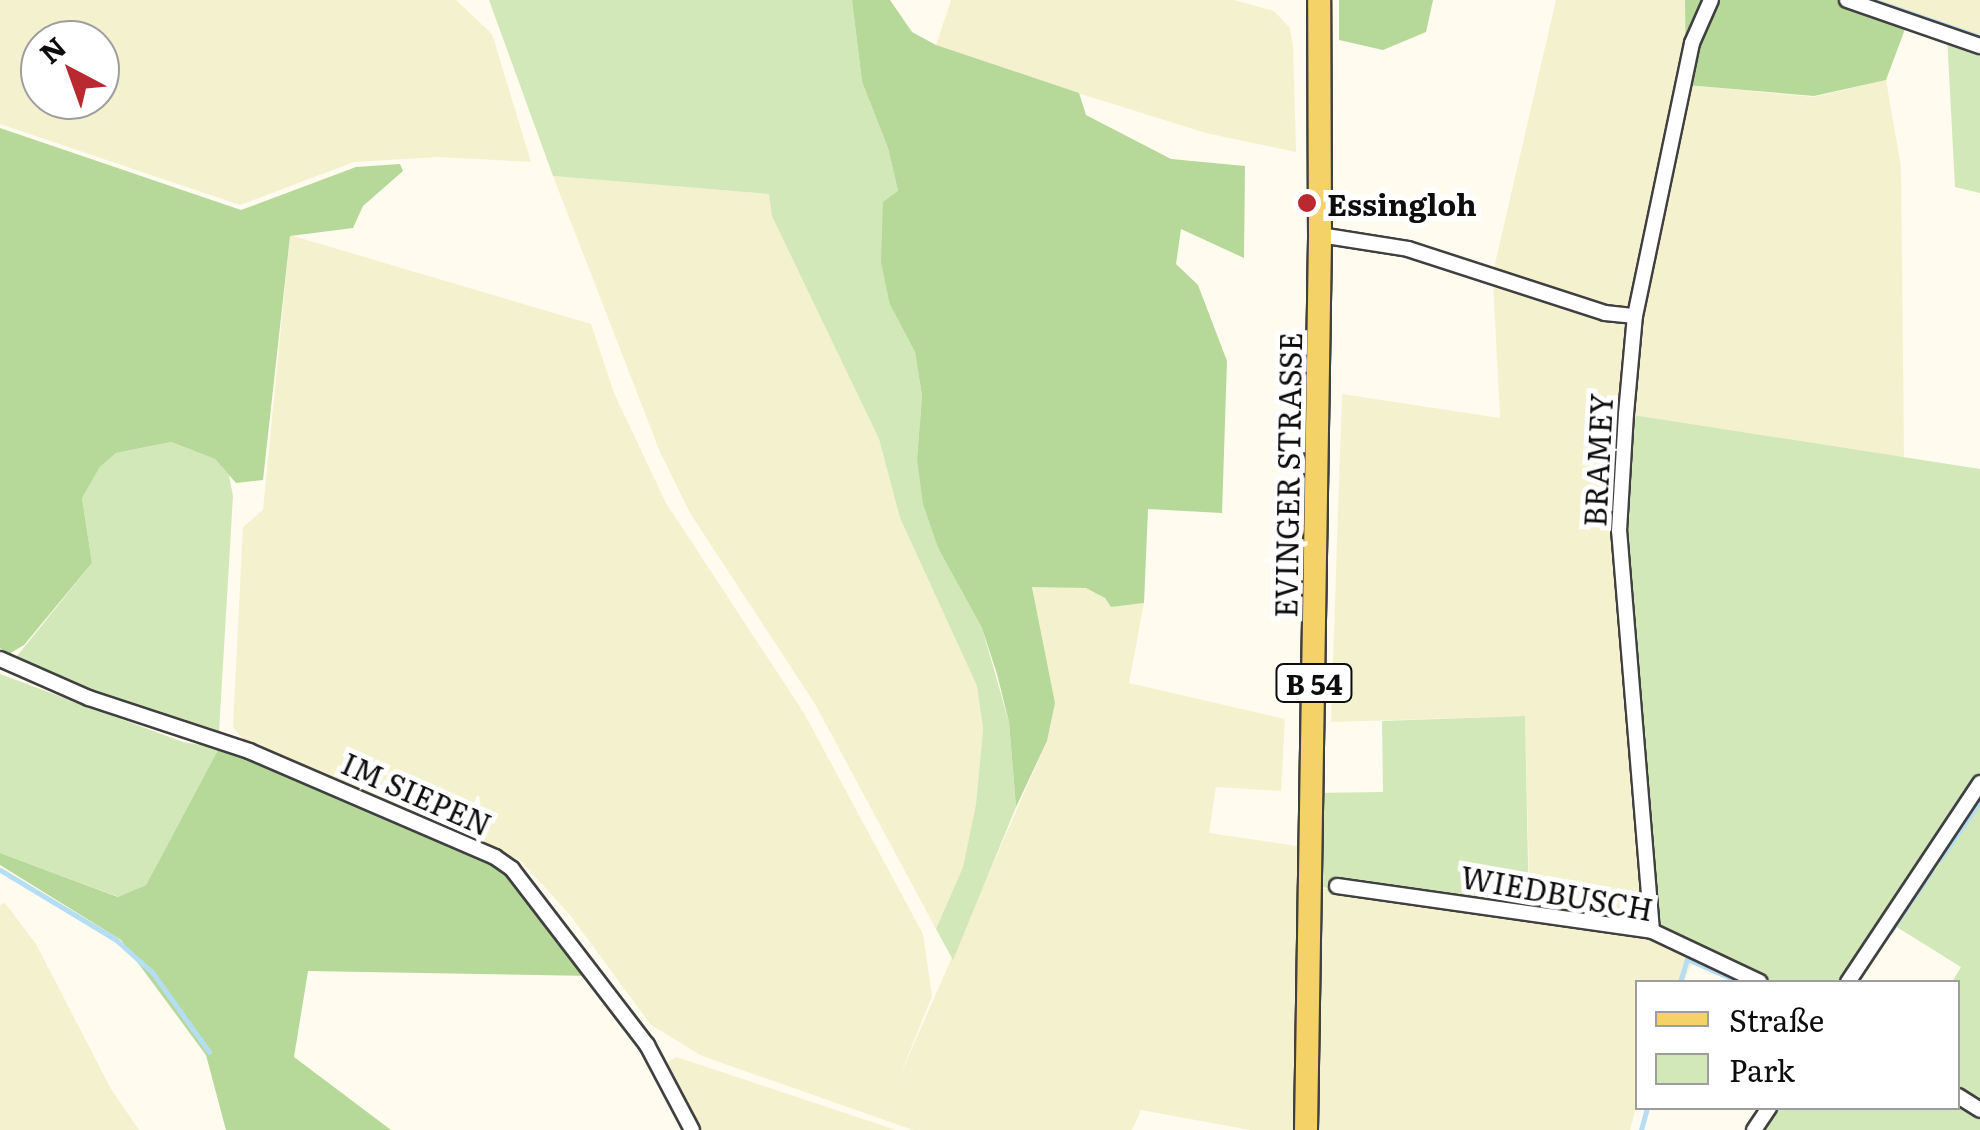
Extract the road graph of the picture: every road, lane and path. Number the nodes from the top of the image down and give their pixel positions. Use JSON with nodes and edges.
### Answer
{"nodes":[{"id":1,"x":1319,"y":0,"type":"edge"},
{"id":2,"x":1710,"y":0,"type":"edge"},
{"id":3,"x":1847,"y":0,"type":"edge"},
{"id":4,"x":1980,"y":46,"type":"edge"},
{"id":5,"x":1320,"y":235,"type":"junction"},
{"id":6,"x":1635,"y":316,"type":"junction"},
{"id":7,"x":0,"y":659,"type":"edge"},
{"id":8,"x":1980,"y":783,"type":"edge"},
{"id":9,"x":1337,"y":886,"type":"dead end"},
{"id":10,"x":1652,"y":931,"type":"junction"},
{"id":11,"x":1756,"y":980,"type":"edge"},
{"id":12,"x":1849,"y":980,"type":"edge"},
{"id":13,"x":692,"y":1130,"type":"edge"},
{"id":14,"x":1306,"y":1130,"type":"edge"}],
"edges":[{"from":1,"to":5,"type":"main road","name":"EVINGER STRASSE","number":"B 54"},
{"from":2,"to":6,"type":"street","name":"BRAMEY"},
{"from":3,"to":4,"type":"street"},
{"from":5,"to":6,"type":"street"},
{"from":5,"to":14,"type":"main road","name":"EVINGER STRASSE","number":"B 54"},
{"from":6,"to":10,"type":"street","name":"BRAMEY"},
{"from":7,"to":13,"type":"street","name":"IM SIEPEN"},
{"from":8,"to":12,"type":"street"},
{"from":9,"to":10,"type":"street","name":"WIEDBUSCH"},
{"from":10,"to":11,"type":"street","name":"WIEDBUSCH"}]}
